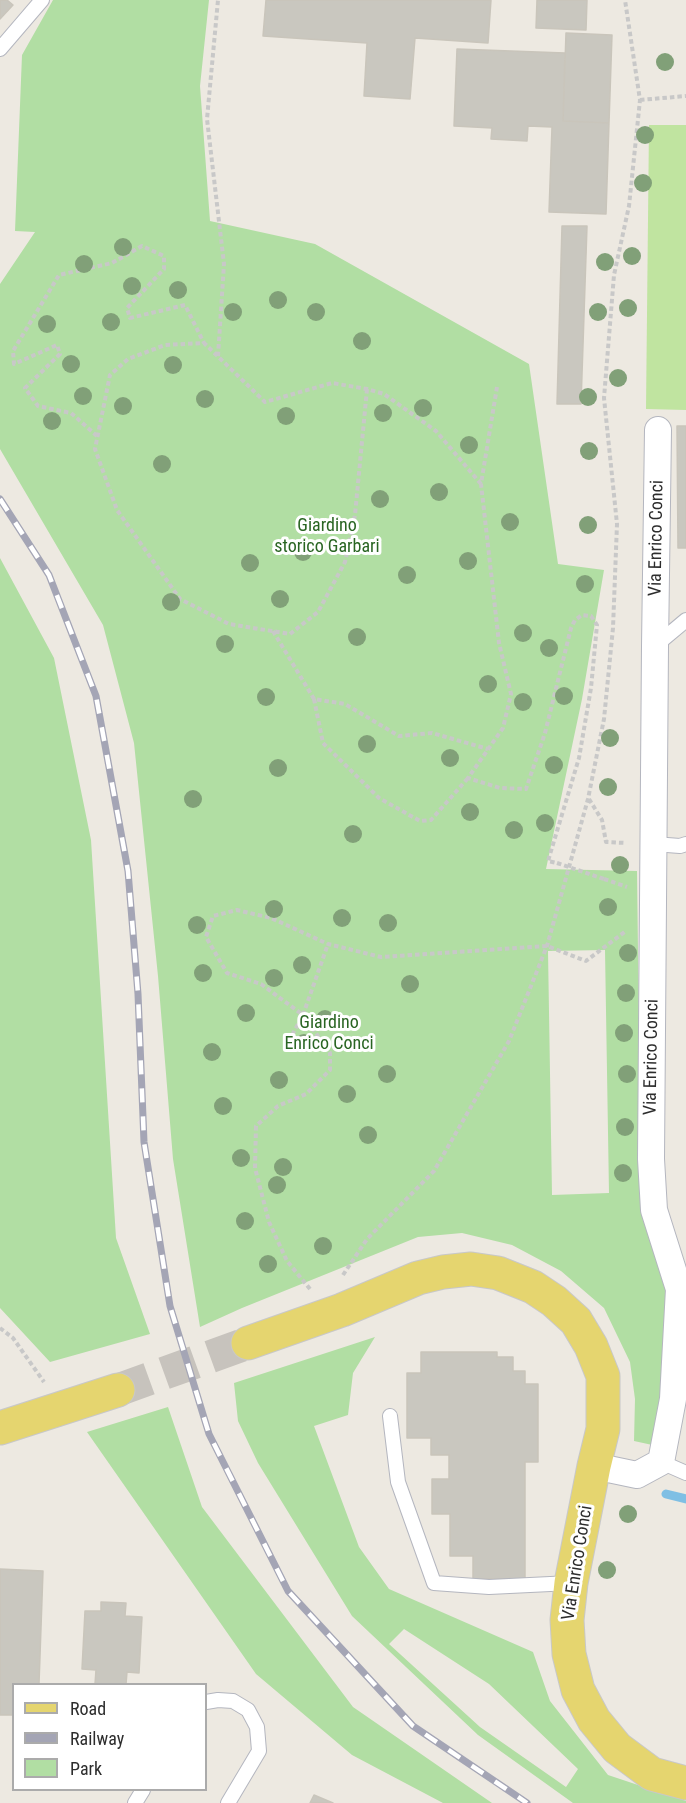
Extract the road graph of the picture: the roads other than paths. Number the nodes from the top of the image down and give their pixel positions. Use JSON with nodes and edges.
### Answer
{"nodes":[{"id":1,"x":42,"y":0,"type":"edge"},
{"id":2,"x":0,"y":49,"type":"edge"},
{"id":3,"x":658,"y":430,"type":"dead end"},
{"id":4,"x":686,"y":620,"type":"edge"},
{"id":5,"x":655,"y":646,"type":"junction"},
{"id":6,"x":654,"y":844,"type":"junction"},
{"id":7,"x":684,"y":846,"type":"edge"},
{"id":8,"x":248,"y":1343,"type":"tunnel mouth"},
{"id":9,"x":118,"y":1390,"type":"tunnel mouth"},
{"id":10,"x":390,"y":1416,"type":"dead end"},
{"id":11,"x":0,"y":1428,"type":"edge"},
{"id":12,"x":662,"y":1462,"type":"junction"},
{"id":13,"x":594,"y":1466,"type":"junction"},
{"id":14,"x":686,"y":1473,"type":"edge"},
{"id":15,"x":571,"y":1583,"type":"junction"},
{"id":16,"x":207,"y":1702,"type":"edge"},
{"id":17,"x":686,"y":1783,"type":"edge"},
{"id":18,"x":228,"y":1803,"type":"edge"}],
"edges":[{"from":1,"to":2,"type":"lane"},
{"from":3,"to":5,"type":"street","name":"Via Enrico Conci"},
{"from":4,"to":5,"type":"lane"},
{"from":5,"to":6,"type":"street","name":"Via Enrico Conci"},
{"from":6,"to":7,"type":"lane"},
{"from":6,"to":12,"type":"street","name":"Via Enrico Conci"},
{"from":8,"to":13,"type":"main road","name":"Via Enrico Conci"},
{"from":9,"to":11,"type":"main road"},
{"from":10,"to":15,"type":"lane"},
{"from":12,"to":13,"type":"street"},
{"from":12,"to":14,"type":"lane"},
{"from":13,"to":15,"type":"main road","name":"Via Enrico Conci"},
{"from":15,"to":17,"type":"main road","name":"Via Enrico Conci"},
{"from":16,"to":18,"type":"lane"}]}
